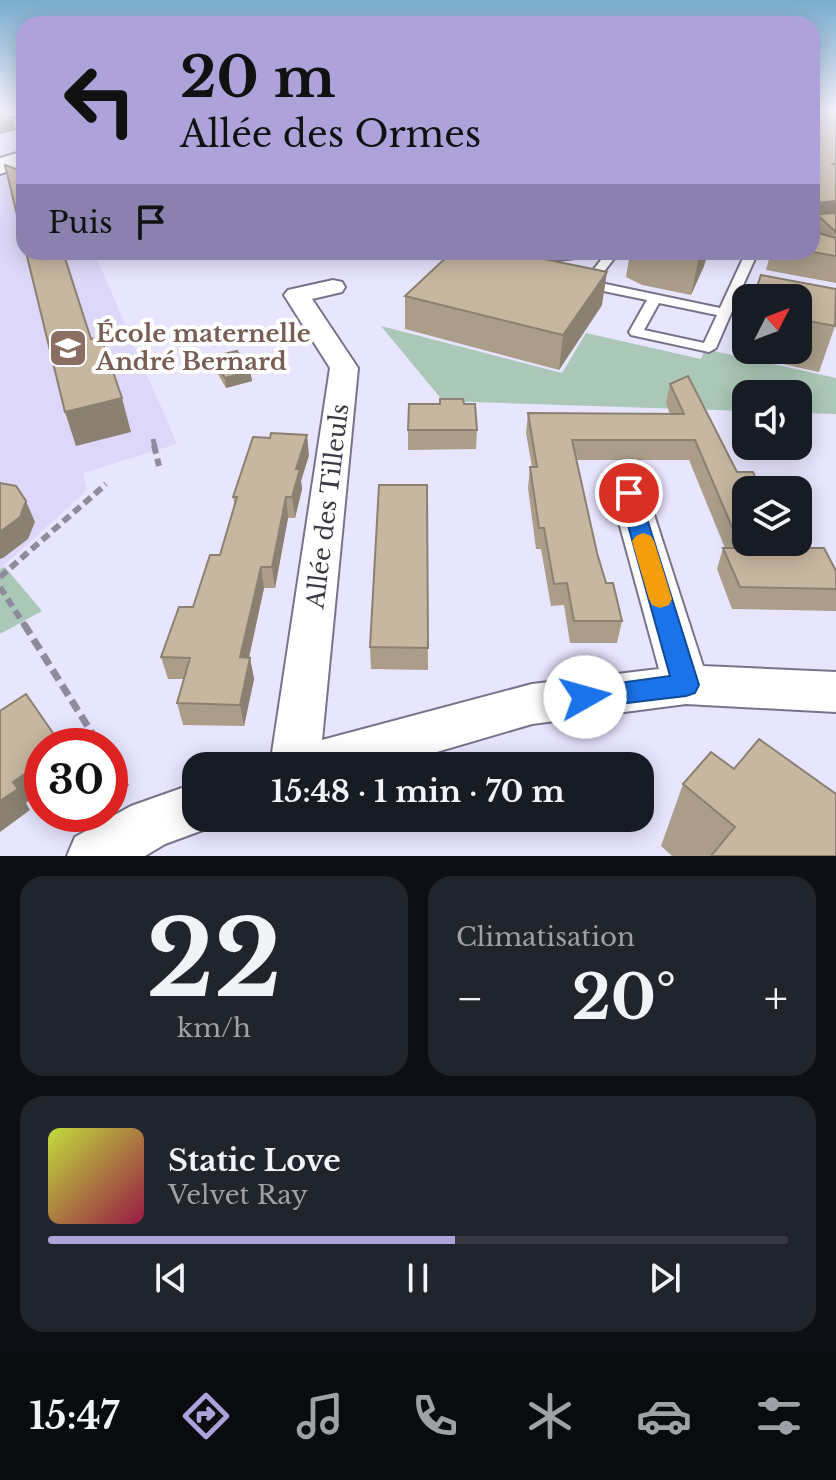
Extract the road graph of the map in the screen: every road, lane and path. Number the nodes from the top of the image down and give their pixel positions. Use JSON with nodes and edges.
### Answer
{"nodes":[{"id":1,"x":522,"y":260,"type":"edge"},
{"id":2,"x":607,"y":260,"type":"edge"},
{"id":3,"x":749,"y":260,"type":"edge"},
{"id":4,"x":512,"y":261,"type":"edge"},
{"id":5,"x":743,"y":273,"type":"junction"},
{"id":6,"x":758,"y":276,"type":"edge"},
{"id":7,"x":333,"y":287,"type":"dead end"},
{"id":8,"x":655,"y":298,"type":"junction"},
{"id":9,"x":726,"y":309,"type":"junction"},
{"id":10,"x":732,"y":309,"type":"edge"},
{"id":11,"x":153,"y":439,"type":"dead end"},
{"id":12,"x":159,"y":466,"type":"dead end"},
{"id":13,"x":106,"y":484,"type":"dead end"},
{"id":14,"x":629,"y":493,"type":"dead end"},
{"id":15,"x":0,"y":577,"type":"edge"},
{"id":16,"x":0,"y":587,"type":"edge"},
{"id":17,"x":686,"y":685,"type":"junction"},
{"id":18,"x":836,"y":692,"type":"edge"},
{"id":19,"x":89,"y":728,"type":"edge"},
{"id":20,"x":297,"y":752,"type":"edge"},
{"id":21,"x":361,"y":752,"type":"edge"},
{"id":22,"x":182,"y":813,"type":"edge"},
{"id":23,"x":94,"y":856,"type":"edge"}],
"edges":[{"from":1,"to":4,"type":"lane"},
{"from":2,"to":8,"type":"lane"},
{"from":3,"to":5,"type":"lane"},
{"from":5,"to":6,"type":"lane"},
{"from":5,"to":9,"type":"lane"},
{"from":7,"to":20,"type":"street","name":"Allée des Tilleuls"},
{"from":8,"to":9,"type":"lane"},
{"from":8,"to":9,"type":"lane"},
{"from":9,"to":10,"type":"lane"},
{"from":11,"to":12,"type":"path"},
{"from":13,"to":15,"type":"path"},
{"from":14,"to":17,"type":"street"},
{"from":16,"to":19,"type":"path"},
{"from":17,"to":18,"type":"street"},
{"from":17,"to":21,"type":"street"},
{"from":22,"to":23,"type":"street"}]}
